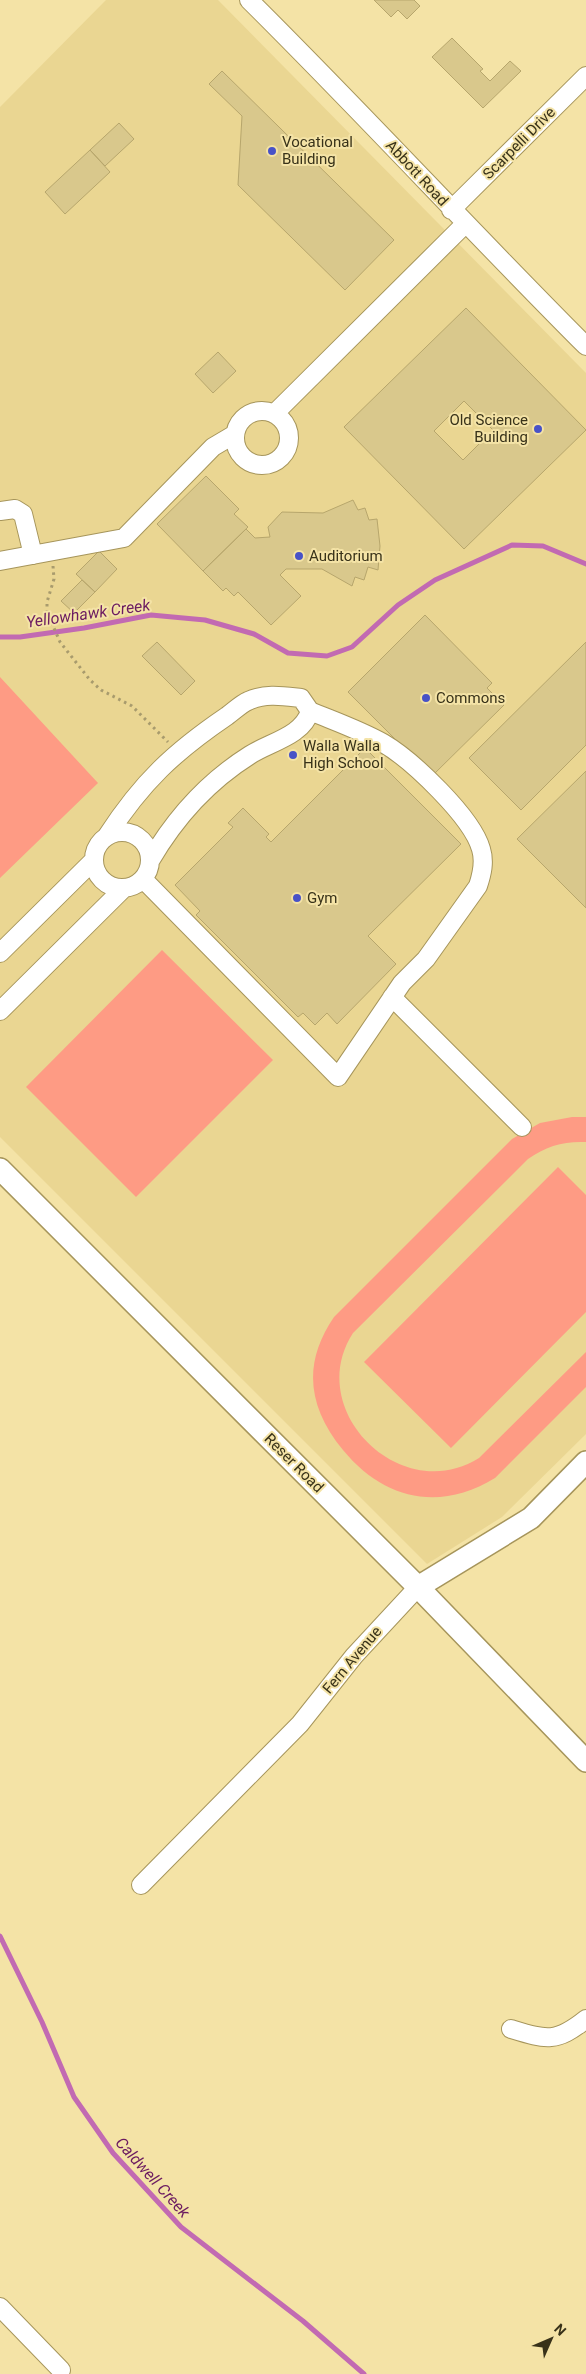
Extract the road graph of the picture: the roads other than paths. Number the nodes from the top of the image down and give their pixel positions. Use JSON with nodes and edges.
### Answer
{"nodes":[{"id":1,"x":248,"y":0,"type":"edge"},
{"id":2,"x":586,"y":76,"type":"edge"},
{"id":3,"x":451,"y":210,"type":"junction"},
{"id":4,"x":465,"y":224,"type":"junction"},
{"id":5,"x":586,"y":346,"type":"edge"},
{"id":6,"x":274,"y":414,"type":"junction"},
{"id":7,"x":235,"y":434,"type":"junction"},
{"id":8,"x":0,"y":511,"type":"edge"},
{"id":9,"x":33,"y":555,"type":"junction"},
{"id":10,"x":0,"y":561,"type":"edge"},
{"id":11,"x":310,"y":711,"type":"junction"},
{"id":12,"x":107,"y":836,"type":"junction"},
{"id":13,"x":94,"y":860,"type":"junction"},
{"id":14,"x":150,"y":861,"type":"junction"},
{"id":15,"x":143,"y":879,"type":"junction"},
{"id":16,"x":124,"y":888,"type":"junction"},
{"id":17,"x":0,"y":953,"type":"edge"},
{"id":18,"x":392,"y":997,"type":"junction"},
{"id":19,"x":0,"y":1011,"type":"edge"},
{"id":20,"x":522,"y":1127,"type":"dead end"},
{"id":21,"x":0,"y":1169,"type":"edge"},
{"id":22,"x":586,"y":1462,"type":"edge"},
{"id":23,"x":418,"y":1587,"type":"junction"},
{"id":24,"x":586,"y":1760,"type":"edge"},
{"id":25,"x":141,"y":1885,"type":"dead end"},
{"id":26,"x":586,"y":2018,"type":"edge"},
{"id":27,"x":511,"y":2029,"type":"dead end"},
{"id":28,"x":0,"y":2307,"type":"edge"},
{"id":29,"x":60,"y":2370,"type":"dead end"}],
"edges":[{"from":1,"to":3,"type":"street","name":"Abbott Road"},
{"from":2,"to":3,"type":"street","name":"Scarpelli Drive"},
{"from":3,"to":4,"type":"street","name":"Abbott Road"},
{"from":4,"to":5,"type":"street","name":"Abbott Road"},
{"from":4,"to":6,"type":"street"},
{"from":6,"to":7,"type":"street"},
{"from":6,"to":7,"type":"street"},
{"from":7,"to":9,"type":"street"},
{"from":8,"to":9,"type":"street"},
{"from":9,"to":10,"type":"street"},
{"from":11,"to":12,"type":"street"},
{"from":11,"to":14,"type":"street"},
{"from":11,"to":18,"type":"street"},
{"from":12,"to":13,"type":"street"},
{"from":12,"to":14,"type":"street"},
{"from":13,"to":16,"type":"street"},
{"from":13,"to":17,"type":"street"},
{"from":14,"to":15,"type":"street"},
{"from":15,"to":16,"type":"street"},
{"from":15,"to":18,"type":"street"},
{"from":16,"to":19,"type":"street"},
{"from":18,"to":20,"type":"street"},
{"from":21,"to":23,"type":"main road","name":"Reser Road"},
{"from":22,"to":23,"type":"main road","name":"Fern Avenue"},
{"from":23,"to":24,"type":"main road","name":"Reser Road"},
{"from":23,"to":25,"type":"street","name":"Fern Avenue"},
{"from":26,"to":27,"type":"street"},
{"from":28,"to":29,"type":"street"}]}
